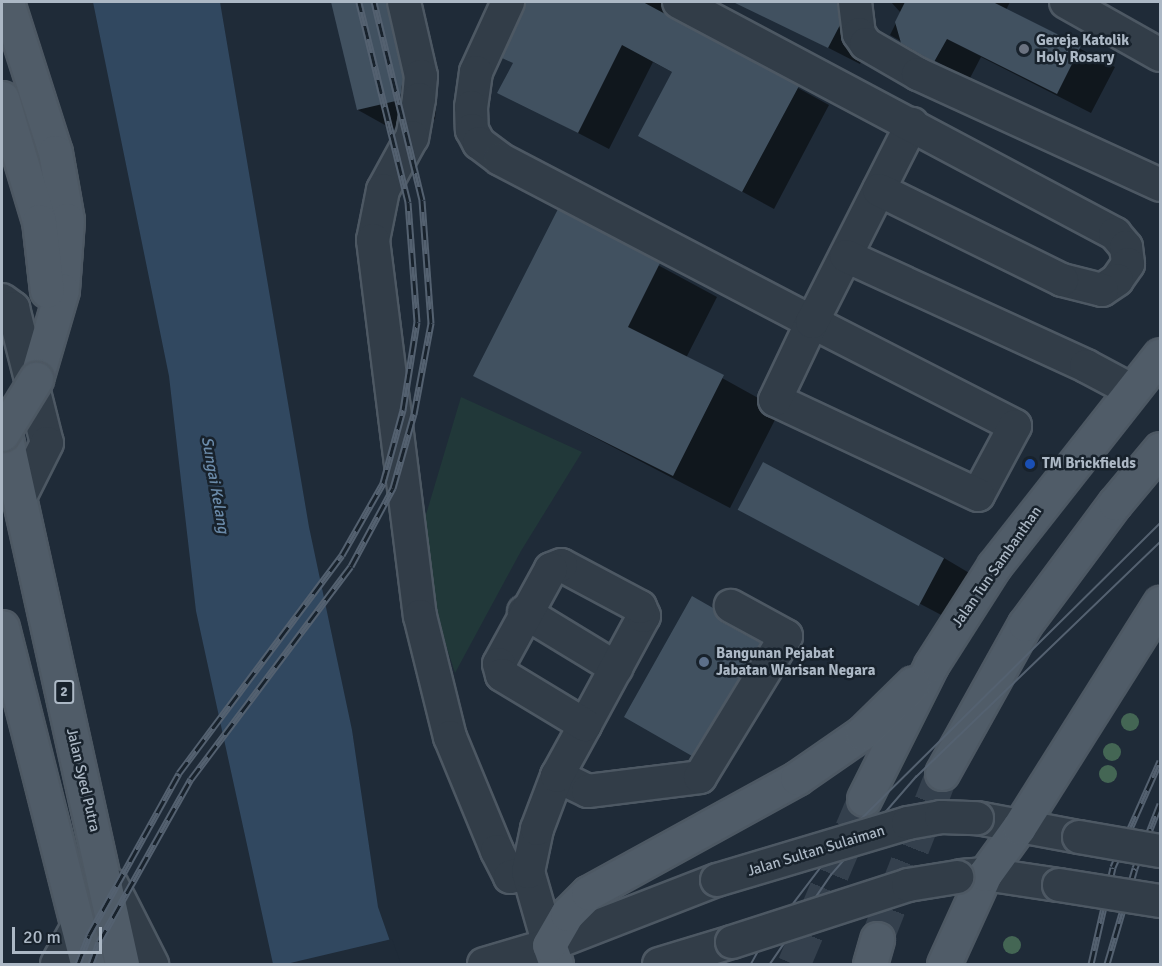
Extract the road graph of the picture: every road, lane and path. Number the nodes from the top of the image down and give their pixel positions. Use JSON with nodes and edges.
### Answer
{"nodes":[{"id":1,"x":8,"y":2,"type":"edge"},
{"id":2,"x":404,"y":2,"type":"edge"},
{"id":3,"x":508,"y":2,"type":"edge"},
{"id":4,"x":679,"y":2,"type":"edge"},
{"id":5,"x":855,"y":2,"type":"edge"},
{"id":6,"x":1065,"y":2,"type":"edge"},
{"id":7,"x":1161,"y":54,"type":"edge"},
{"id":8,"x":4,"y":107,"type":"edge"},
{"id":9,"x":912,"y":124,"type":"junction"},
{"id":10,"x":1161,"y":185,"type":"edge"},
{"id":11,"x":879,"y":190,"type":"junction"},
{"id":12,"x":846,"y":256,"type":"junction"},
{"id":13,"x":2,"y":300,"type":"edge"},
{"id":14,"x":813,"y":322,"type":"junction"},
{"id":15,"x":1161,"y":355,"type":"edge"},
{"id":16,"x":36,"y":379,"type":"junction"},
{"id":17,"x":1133,"y":392,"type":"junction"},
{"id":18,"x":2,"y":420,"type":"edge"},
{"id":19,"x":2,"y":434,"type":"edge"},
{"id":20,"x":1161,"y":449,"type":"edge"},
{"id":21,"x":20,"y":497,"type":"junction"},
{"id":22,"x":1161,"y":603,"type":"edge"},
{"id":23,"x":730,"y":606,"type":"dead end"},
{"id":24,"x":524,"y":612,"type":"junction"},
{"id":25,"x":2,"y":627,"type":"edge"},
{"id":26,"x":931,"y":665,"type":"junction"},
{"id":27,"x":615,"y":668,"type":"junction"},
{"id":28,"x":585,"y":725,"type":"junction"},
{"id":29,"x":942,"y":773,"type":"tunnel mouth"},
{"id":30,"x":557,"y":776,"type":"junction"},
{"id":31,"x":864,"y":799,"type":"tunnel mouth"},
{"id":32,"x":1019,"y":827,"type":"junction"},
{"id":33,"x":1161,"y":851,"type":"edge"},
{"id":34,"x":102,"y":865,"type":"junction"},
{"id":35,"x":528,"y":872,"type":"junction"},
{"id":36,"x":971,"y":875,"type":"junction"},
{"id":37,"x":1161,"y":901,"type":"edge"},
{"id":38,"x":78,"y":926,"type":"junction"},
{"id":39,"x":552,"y":955,"type":"edge"},
{"id":40,"x":951,"y":957,"type":"edge"},
{"id":41,"x":496,"y":961,"type":"edge"},
{"id":42,"x":57,"y":964,"type":"edge"},
{"id":43,"x":87,"y":964,"type":"edge"},
{"id":44,"x":122,"y":964,"type":"edge"},
{"id":45,"x":152,"y":964,"type":"edge"},
{"id":46,"x":659,"y":964,"type":"edge"}],
"edges":[{"from":1,"to":16,"type":"main road"},
{"from":2,"to":35,"type":"street"},
{"from":3,"to":14,"type":"street"},
{"from":4,"to":9,"type":"street"},
{"from":5,"to":10,"type":"street"},
{"from":6,"to":7,"type":"street"},
{"from":8,"to":16,"type":"main road"},
{"from":9,"to":11,"type":"street"},
{"from":9,"to":11,"type":"street"},
{"from":11,"to":12,"type":"street"},
{"from":12,"to":14,"type":"street"},
{"from":12,"to":17,"type":"street"},
{"from":13,"to":21,"type":"street"},
{"from":14,"to":14,"type":"street"},
{"from":15,"to":17,"type":"main road","name":"Jalan Tun Sambanthan"},
{"from":16,"to":19,"type":"main road","bridge":true},
{"from":17,"to":26,"type":"main road","name":"Jalan Tun Sambanthan"},
{"from":18,"to":21,"type":"main road","name":"Jalan Syed Putra","number":"2"},
{"from":20,"to":29,"type":"main road"},
{"from":21,"to":34,"type":"main road","name":"Jalan Syed Putra","number":"2"},
{"from":22,"to":32,"type":"main road"},
{"from":23,"to":30,"type":"street"},
{"from":24,"to":27,"type":"street"},
{"from":24,"to":27,"type":"street"},
{"from":24,"to":28,"type":"street"},
{"from":25,"to":38,"type":"main road"},
{"from":26,"to":31,"type":"main road","name":"Jalan Tun Sambanthan"},
{"from":26,"to":39,"type":"main road"},
{"from":27,"to":28,"type":"street"},
{"from":28,"to":30,"type":"street"},
{"from":30,"to":35,"type":"street"},
{"from":32,"to":33,"type":"street","name":"Jalan Sultan Sulaiman","bridge":true},
{"from":32,"to":36,"type":"main road"},
{"from":32,"to":39,"type":"street","name":"Jalan Sultan Sulaiman","bridge":true},
{"from":34,"to":44,"type":"main road","name":"Jalan Syed Putra","number":"2"},
{"from":34,"to":45,"type":"street"},
{"from":35,"to":39,"type":"street"},
{"from":36,"to":37,"type":"street","bridge":true},
{"from":36,"to":40,"type":"main road"},
{"from":36,"to":46,"type":"street","bridge":true},
{"from":38,"to":42,"type":"street"},
{"from":38,"to":43,"type":"main road"},
{"from":39,"to":41,"type":"street","name":"Jalan Sultan Sulaiman"}]}
